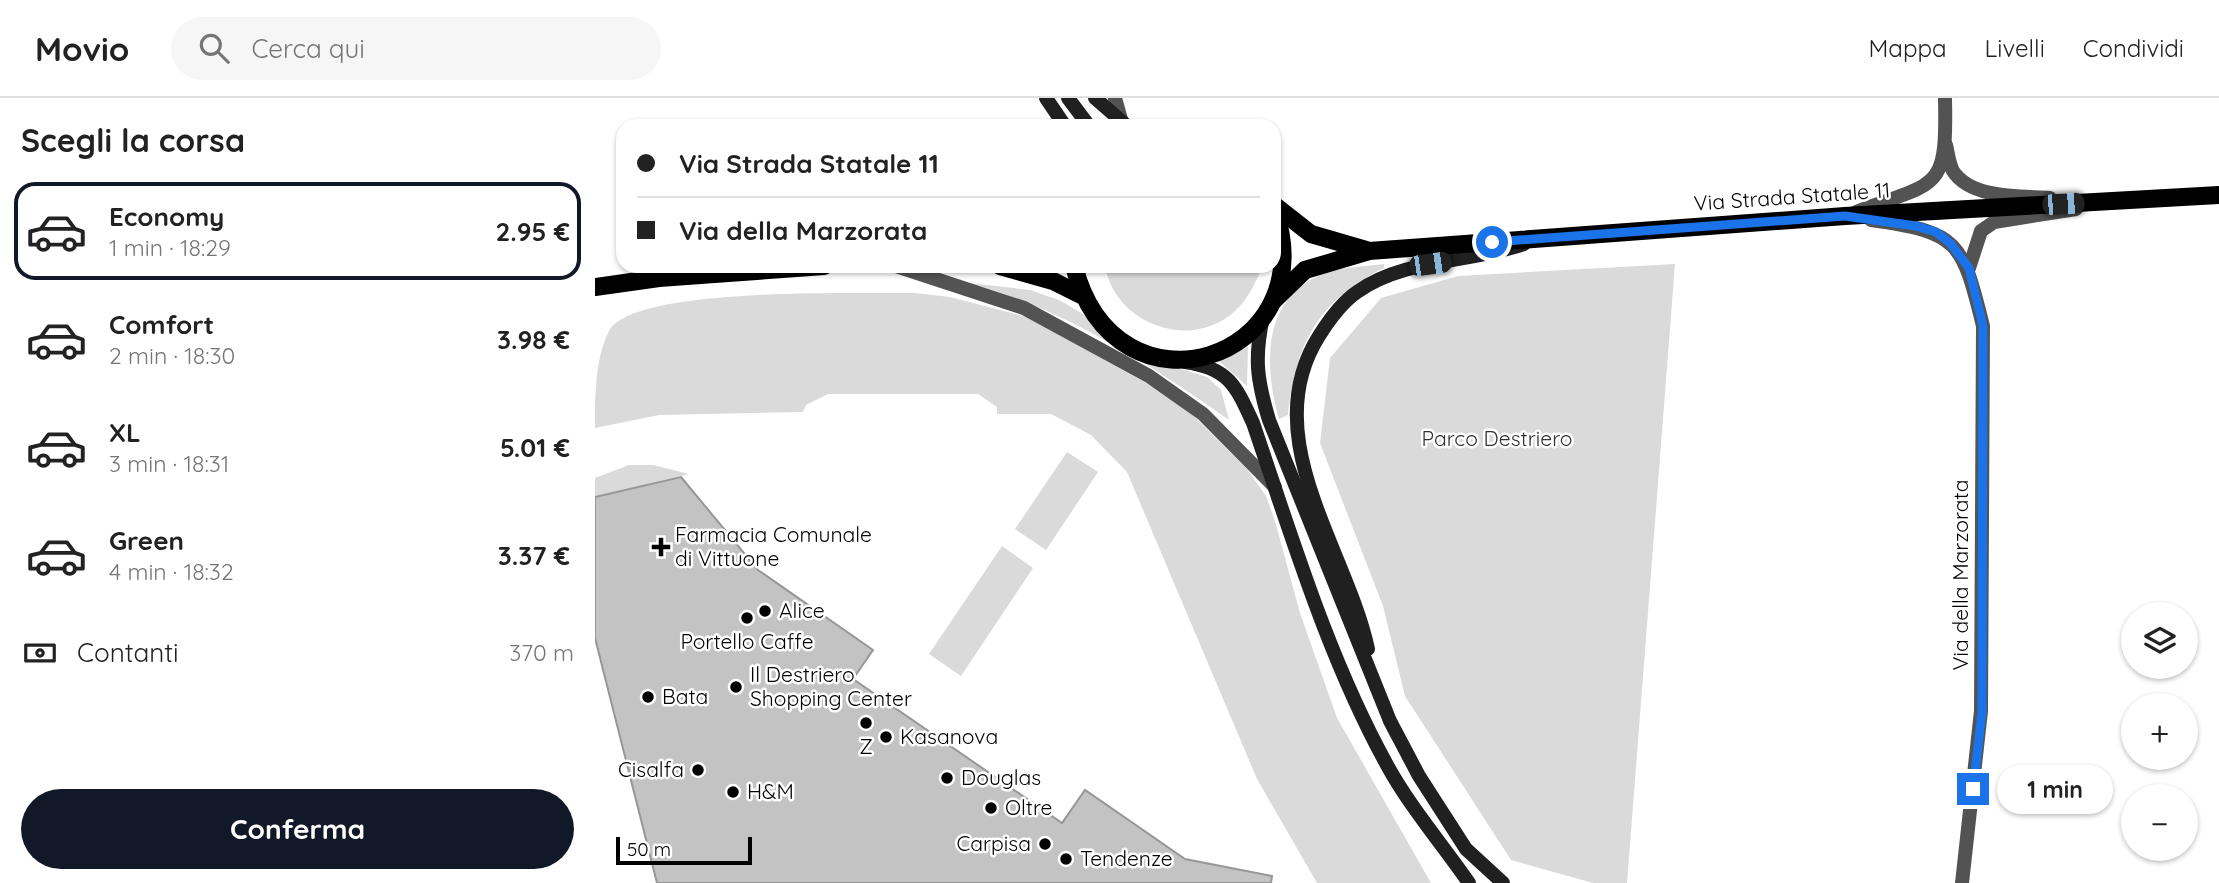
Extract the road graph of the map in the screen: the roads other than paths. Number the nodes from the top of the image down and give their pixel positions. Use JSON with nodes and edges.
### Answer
{"nodes":[{"id":1,"x":1047,"y":98,"type":"edge"},
{"id":2,"x":1067,"y":98,"type":"edge"},
{"id":3,"x":1095,"y":98,"type":"edge"},
{"id":4,"x":1115,"y":98,"type":"edge"},
{"id":5,"x":1945,"y":98,"type":"edge"},
{"id":6,"x":1060,"y":119,"type":"edge"},
{"id":7,"x":1084,"y":119,"type":"edge"},
{"id":8,"x":1118,"y":119,"type":"edge"},
{"id":9,"x":1122,"y":119,"type":"edge"},
{"id":10,"x":1946,"y":145,"type":"junction"},
{"id":11,"x":2219,"y":195,"type":"edge"},
{"id":12,"x":2118,"y":202,"type":"junction"},
{"id":13,"x":1281,"y":212,"type":"edge"},
{"id":14,"x":1845,"y":216,"type":"junction"},
{"id":15,"x":1281,"y":230,"type":"edge"},
{"id":16,"x":1541,"y":238,"type":"junction"},
{"id":17,"x":1369,"y":251,"type":"junction"},
{"id":18,"x":1969,"y":268,"type":"junction"},
{"id":19,"x":725,"y":273,"type":"edge"},
{"id":20,"x":917,"y":273,"type":"edge"},
{"id":21,"x":1025,"y":273,"type":"edge"},
{"id":22,"x":1076,"y":273,"type":"edge"},
{"id":23,"x":595,"y":287,"type":"edge"},
{"id":24,"x":1081,"y":295,"type":"junction"},
{"id":25,"x":1274,"y":300,"type":"junction"},
{"id":26,"x":1263,"y":317,"type":"junction"},
{"id":27,"x":1167,"y":359,"type":"junction"},
{"id":28,"x":1275,"y":487,"type":"junction"},
{"id":29,"x":1375,"y":685,"type":"junction"},
{"id":30,"x":1469,"y":883,"type":"edge"},
{"id":31,"x":1503,"y":883,"type":"edge"},
{"id":32,"x":1962,"y":883,"type":"edge"}],
"edges":[{"from":1,"to":6,"type":"main road"},
{"from":2,"to":7,"type":"main road"},
{"from":3,"to":8,"type":"main road"},
{"from":4,"to":9,"type":"street"},
{"from":5,"to":10,"type":"street"},
{"from":10,"to":12,"type":"street"},
{"from":10,"to":14,"type":"street"},
{"from":11,"to":12,"type":"main road","name":"Via Strada Statale 11"},
{"from":12,"to":14,"type":"main road","name":"Via Strada Statale 11"},
{"from":12,"to":18,"type":"street"},
{"from":13,"to":17,"type":"main road","name":"Via Strada Statale 11"},
{"from":14,"to":16,"type":"main road","name":"Via Strada Statale 11"},
{"from":14,"to":18,"type":"street","name":"Via della Marzorata"},
{"from":15,"to":25,"type":"main road"},
{"from":16,"to":17,"type":"main road","name":"Via Strada Statale 11"},
{"from":16,"to":29,"type":"main road"},
{"from":17,"to":25,"type":"main road","name":"Via Strada Statale 11"},
{"from":18,"to":32,"type":"street","name":"Via della Marzorata"},
{"from":19,"to":23,"type":"main road"},
{"from":20,"to":28,"type":"street"},
{"from":21,"to":24,"type":"main road"},
{"from":22,"to":24,"type":"main road"},
{"from":24,"to":27,"type":"main road"},
{"from":25,"to":26,"type":"main road"},
{"from":26,"to":27,"type":"main road"},
{"from":26,"to":29,"type":"main road"},
{"from":27,"to":28,"type":"main road"},
{"from":28,"to":30,"type":"main road"},
{"from":29,"to":31,"type":"main road"}]}
